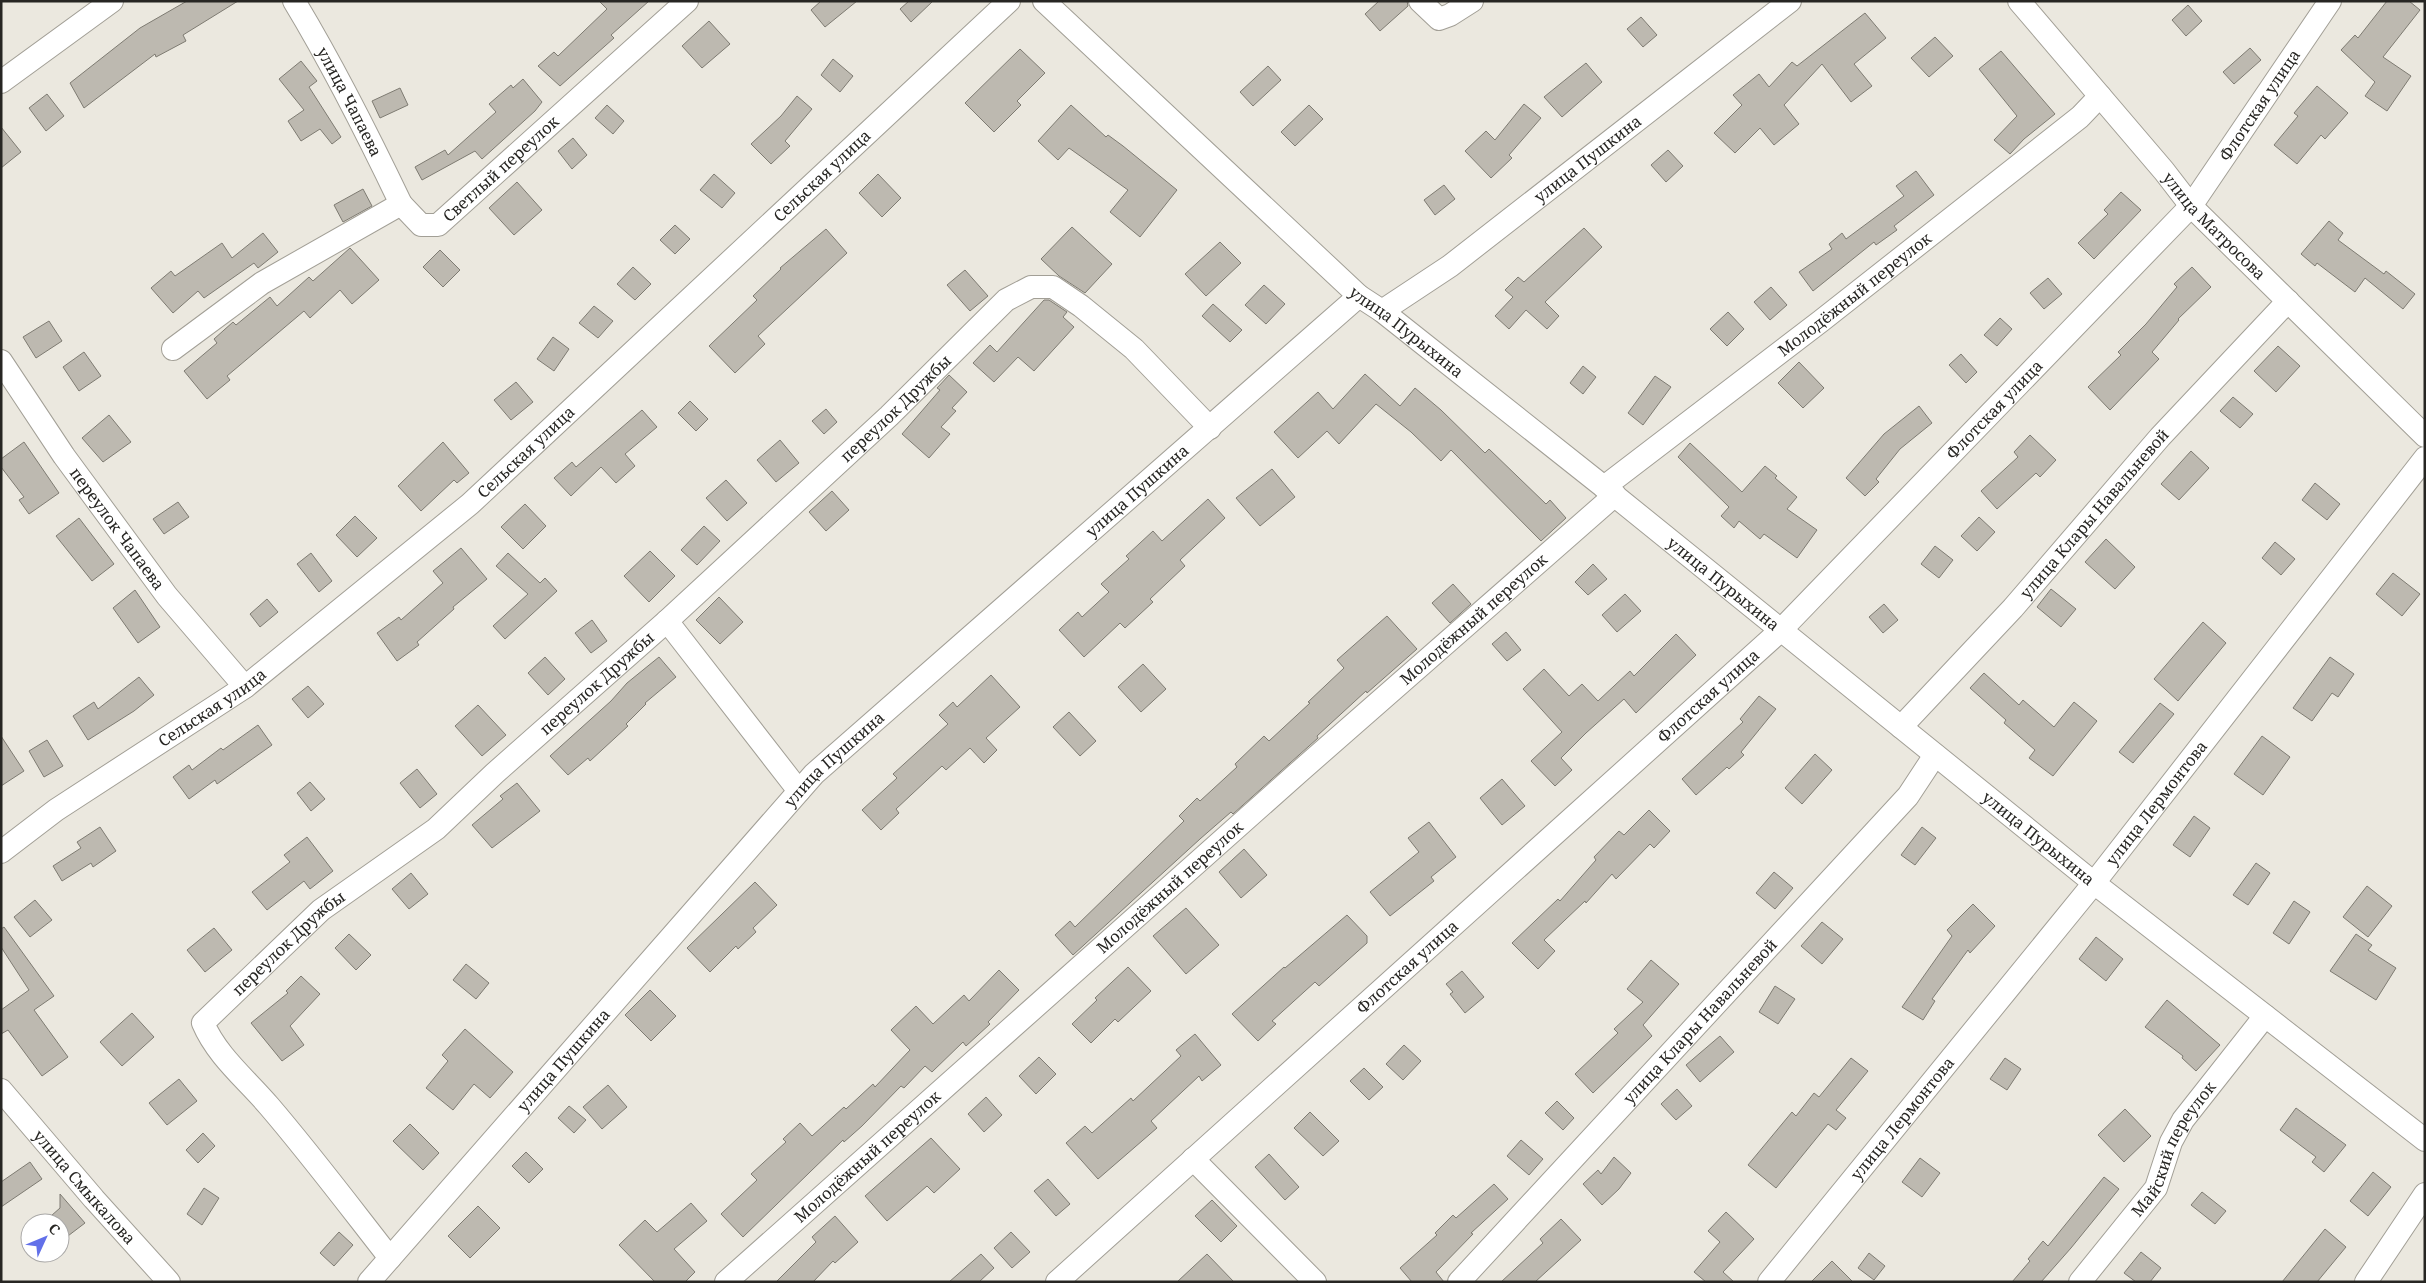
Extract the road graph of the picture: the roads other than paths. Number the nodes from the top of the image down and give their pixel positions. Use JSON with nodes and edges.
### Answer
{"nodes":[{"id":1,"x":112,"y":1,"type":"edge"},
{"id":2,"x":294,"y":1,"type":"edge"},
{"id":3,"x":687,"y":1,"type":"edge"},
{"id":4,"x":1010,"y":1,"type":"edge"},
{"id":5,"x":1044,"y":1,"type":"edge"},
{"id":6,"x":1420,"y":1,"type":"edge"},
{"id":7,"x":1472,"y":1,"type":"edge"},
{"id":8,"x":1790,"y":1,"type":"edge"},
{"id":9,"x":2019,"y":1,"type":"edge"},
{"id":10,"x":2330,"y":1,"type":"edge"},
{"id":11,"x":1,"y":82,"type":"edge"},
{"id":12,"x":2100,"y":96,"type":"junction"},
{"id":13,"x":401,"y":204,"type":"junction"},
{"id":14,"x":2192,"y":206,"type":"junction"},
{"id":15,"x":1359,"y":296,"type":"junction"},
{"id":16,"x":2288,"y":302,"type":"junction"},
{"id":17,"x":1382,"y":311,"type":"junction"},
{"id":18,"x":173,"y":349,"type":"dead end"},
{"id":19,"x":1,"y":361,"type":"edge"},
{"id":20,"x":1210,"y":428,"type":"junction"},
{"id":21,"x":2425,"y":436,"type":"edge"},
{"id":22,"x":2425,"y":458,"type":"edge"},
{"id":23,"x":1610,"y":491,"type":"junction"},
{"id":24,"x":667,"y":621,"type":"junction"},
{"id":25,"x":1780,"y":631,"type":"junction"},
{"id":26,"x":245,"y":687,"type":"junction"},
{"id":27,"x":1901,"y":728,"type":"junction"},
{"id":28,"x":1935,"y":755,"type":"junction"},
{"id":29,"x":800,"y":791,"type":"junction"},
{"id":30,"x":1,"y":852,"type":"edge"},
{"id":31,"x":2094,"y":883,"type":"junction"},
{"id":32,"x":2265,"y":1016,"type":"junction"},
{"id":33,"x":1,"y":1090,"type":"edge"},
{"id":34,"x":2425,"y":1140,"type":"edge"},
{"id":35,"x":1194,"y":1159,"type":"junction"},
{"id":36,"x":2425,"y":1194,"type":"edge"},
{"id":37,"x":390,"y":1258,"type":"junction"},
{"id":38,"x":169,"y":1282,"type":"edge"},
{"id":39,"x":369,"y":1282,"type":"edge"},
{"id":40,"x":726,"y":1282,"type":"edge"},
{"id":41,"x":1057,"y":1282,"type":"edge"},
{"id":42,"x":1315,"y":1282,"type":"edge"},
{"id":43,"x":1459,"y":1282,"type":"edge"},
{"id":44,"x":1769,"y":1282,"type":"edge"},
{"id":45,"x":2080,"y":1282,"type":"edge"},
{"id":46,"x":2366,"y":1282,"type":"edge"}],
"edges":[{"from":1,"to":11,"type":"street"},
{"from":2,"to":13,"type":"street","name":"улица Чапаева"},
{"from":3,"to":13,"type":"street","name":"Светлый переулок"},
{"from":4,"to":26,"type":"street","name":"Сельская улица"},
{"from":5,"to":15,"type":"street","name":"улица Пурыхина"},
{"from":6,"to":7,"type":"street"},
{"from":8,"to":17,"type":"street","name":"улица Пушкина"},
{"from":9,"to":12,"type":"street","name":"улица Матросова"},
{"from":10,"to":14,"type":"street","name":"Флотская улица"},
{"from":12,"to":14,"type":"street","name":"улица Матросова"},
{"from":12,"to":23,"type":"street","name":"Молодёжный переулок"},
{"from":13,"to":18,"type":"street"},
{"from":14,"to":16,"type":"street","name":"улица Матросова"},
{"from":14,"to":25,"type":"street","name":"Флотская улица"},
{"from":15,"to":17,"type":"street","name":"улица Пурыхина"},
{"from":15,"to":20,"type":"street","name":"улица Пушкина"},
{"from":16,"to":21,"type":"street","name":"улица Матросова"},
{"from":16,"to":27,"type":"street","name":"улица Клары Навальневой"},
{"from":17,"to":23,"type":"street","name":"улица Пурыхина"},
{"from":19,"to":26,"type":"street","name":"переулок Чапаева"},
{"from":20,"to":24,"type":"street","name":"переулок Дружбы"},
{"from":20,"to":29,"type":"street","name":"улица Пушкина"},
{"from":22,"to":31,"type":"street","name":"улица Лермонтова"},
{"from":23,"to":25,"type":"street","name":"улица Пурыхина"},
{"from":23,"to":40,"type":"street","name":"Молодёжный переулок"},
{"from":24,"to":29,"type":"street"},
{"from":24,"to":37,"type":"street","name":"переулок Дружбы"},
{"from":25,"to":27,"type":"street","name":"улица Пурыхина"},
{"from":25,"to":35,"type":"street","name":"Флотская улица"},
{"from":26,"to":30,"type":"street","name":"Сельская улица"},
{"from":27,"to":28,"type":"street","name":"улица Пурыхина"},
{"from":28,"to":31,"type":"street","name":"улица Пурыхина"},
{"from":28,"to":43,"type":"street","name":"улица Клары Навальневой"},
{"from":29,"to":37,"type":"street","name":"улица Пушкина"},
{"from":31,"to":32,"type":"street","name":"улица Пурыхина"},
{"from":31,"to":44,"type":"street","name":"улица Лермонтова"},
{"from":32,"to":34,"type":"street","name":"улица Пурыхина"},
{"from":32,"to":45,"type":"street","name":"Майский переулок"},
{"from":33,"to":38,"type":"street","name":"улица Смыкалова"},
{"from":35,"to":41,"type":"street","name":"Флотская улица"},
{"from":35,"to":42,"type":"street"},
{"from":36,"to":46,"type":"street"},
{"from":37,"to":39,"type":"street","name":"улица Пушкина"}]}
